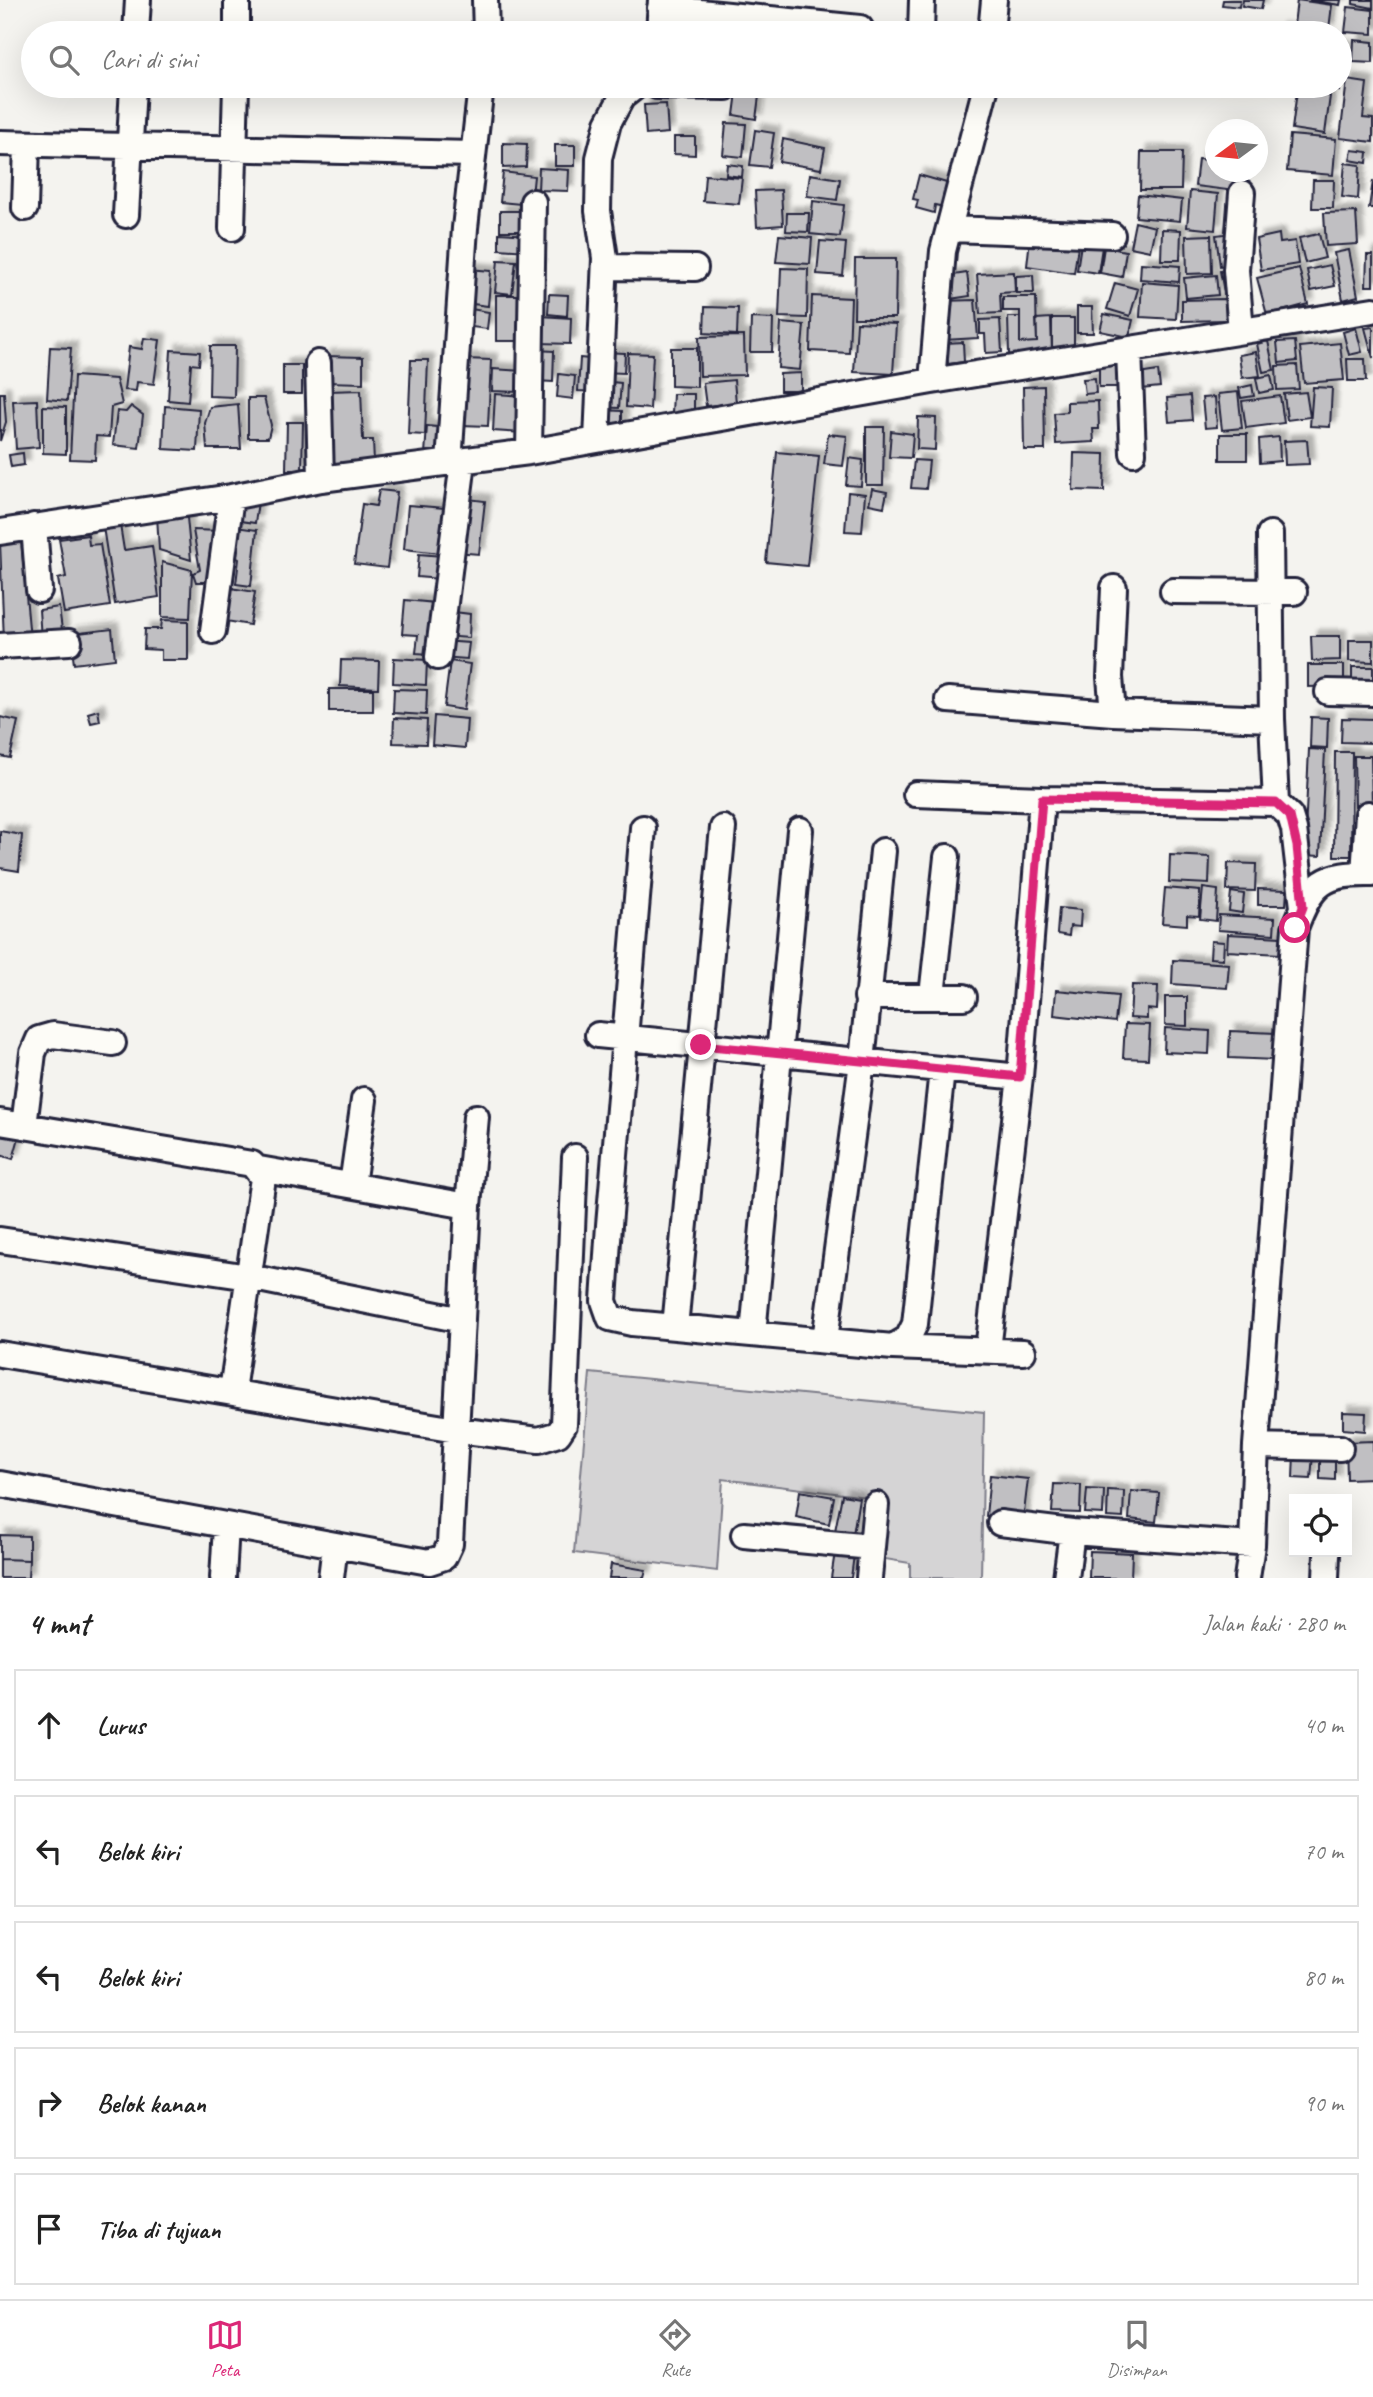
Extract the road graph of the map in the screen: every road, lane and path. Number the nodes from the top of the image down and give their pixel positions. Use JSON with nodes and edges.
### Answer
{"nodes":[{"id":1,"x":138,"y":0,"type":"edge"},
{"id":2,"x":237,"y":0,"type":"edge"},
{"id":3,"x":485,"y":0,"type":"edge"},
{"id":4,"x":922,"y":0,"type":"edge"},
{"id":5,"x":994,"y":0,"type":"edge"},
{"id":6,"x":661,"y":4,"type":"edge"},
{"id":7,"x":137,"y":21,"type":"edge"},
{"id":8,"x":237,"y":21,"type":"edge"},
{"id":9,"x":486,"y":21,"type":"edge"},
{"id":10,"x":802,"y":21,"type":"edge"},
{"id":11,"x":921,"y":21,"type":"edge"},
{"id":12,"x":992,"y":21,"type":"edge"},
{"id":13,"x":132,"y":98,"type":"edge"},
{"id":14,"x":236,"y":98,"type":"edge"},
{"id":15,"x":480,"y":98,"type":"edge"},
{"id":16,"x":621,"y":98,"type":"edge"},
{"id":17,"x":983,"y":98,"type":"edge"},
{"id":18,"x":0,"y":143,"type":"edge"},
{"id":19,"x":27,"y":144,"type":"junction"},
{"id":20,"x":129,"y":146,"type":"junction"},
{"id":21,"x":235,"y":149,"type":"junction"},
{"id":22,"x":473,"y":154,"type":"junction"},
{"id":23,"x":1242,"y":193,"type":"dead end"},
{"id":24,"x":533,"y":202,"type":"dead end"},
{"id":25,"x":25,"y":208,"type":"dead end"},
{"id":26,"x":126,"y":215,"type":"dead end"},
{"id":27,"x":232,"y":228,"type":"dead end"},
{"id":28,"x":950,"y":229,"type":"junction"},
{"id":29,"x":1112,"y":234,"type":"dead end"},
{"id":30,"x":605,"y":267,"type":"junction"},
{"id":31,"x":695,"y":268,"type":"dead end"},
{"id":32,"x":1373,"y":310,"type":"edge"},
{"id":33,"x":1241,"y":331,"type":"junction"},
{"id":34,"x":1129,"y":350,"type":"junction"},
{"id":35,"x":318,"y":363,"type":"dead end"},
{"id":36,"x":932,"y":381,"type":"junction"},
{"id":37,"x":597,"y":440,"type":"junction"},
{"id":38,"x":529,"y":452,"type":"junction"},
{"id":39,"x":1133,"y":453,"type":"dead end"},
{"id":40,"x":456,"y":462,"type":"junction"},
{"id":41,"x":321,"y":479,"type":"junction"},
{"id":42,"x":231,"y":497,"type":"junction"},
{"id":43,"x":34,"y":526,"type":"junction"},
{"id":44,"x":0,"y":533,"type":"edge"},
{"id":45,"x":1270,"y":534,"type":"dead end"},
{"id":46,"x":1114,"y":588,"type":"dead end"},
{"id":47,"x":39,"y":590,"type":"dead end"},
{"id":48,"x":1173,"y":591,"type":"dead end"},
{"id":49,"x":1282,"y":593,"type":"junction"},
{"id":50,"x":213,"y":631,"type":"dead end"},
{"id":51,"x":69,"y":642,"type":"dead end"},
{"id":52,"x":0,"y":646,"type":"edge"},
{"id":53,"x":438,"y":657,"type":"dead end"},
{"id":54,"x":1328,"y":692,"type":"dead end"},
{"id":55,"x":1373,"y":693,"type":"edge"},
{"id":56,"x":948,"y":699,"type":"dead end"},
{"id":57,"x":1113,"y":713,"type":"junction"},
{"id":58,"x":1272,"y":719,"type":"junction"},
{"id":59,"x":916,"y":794,"type":"dead end"},
{"id":60,"x":1042,"y":799,"type":"junction"},
{"id":61,"x":1276,"y":803,"type":"junction"},
{"id":62,"x":1368,"y":814,"type":"dead end"},
{"id":63,"x":643,"y":828,"type":"dead end"},
{"id":64,"x":723,"y":828,"type":"dead end"},
{"id":65,"x":800,"y":830,"type":"dead end"},
{"id":66,"x":883,"y":851,"type":"dead end"},
{"id":67,"x":947,"y":857,"type":"dead end"},
{"id":68,"x":1369,"y":874,"type":"edge"},
{"id":69,"x":1303,"y":907,"type":"junction"},
{"id":70,"x":932,"y":996,"type":"junction"},
{"id":71,"x":867,"y":997,"type":"junction"},
{"id":72,"x":964,"y":997,"type":"dead end"},
{"id":73,"x":610,"y":1036,"type":"junction"},
{"id":74,"x":113,"y":1043,"type":"dead end"},
{"id":75,"x":701,"y":1045,"type":"junction"},
{"id":76,"x":780,"y":1053,"type":"junction"},
{"id":77,"x":862,"y":1062,"type":"junction"},
{"id":78,"x":942,"y":1070,"type":"junction"},
{"id":79,"x":1020,"y":1077,"type":"junction"},
{"id":80,"x":364,"y":1100,"type":"dead end"},
{"id":81,"x":476,"y":1117,"type":"dead end"},
{"id":82,"x":12,"y":1124,"type":"edge"},
{"id":83,"x":575,"y":1157,"type":"dead end"},
{"id":84,"x":259,"y":1169,"type":"junction"},
{"id":85,"x":352,"y":1185,"type":"junction"},
{"id":86,"x":468,"y":1206,"type":"junction"},
{"id":87,"x":0,"y":1240,"type":"edge"},
{"id":88,"x":249,"y":1277,"type":"junction"},
{"id":89,"x":462,"y":1320,"type":"junction"},
{"id":90,"x":675,"y":1327,"type":"junction"},
{"id":91,"x":753,"y":1334,"type":"junction"},
{"id":92,"x":825,"y":1340,"type":"junction"},
{"id":93,"x":893,"y":1346,"type":"junction"},
{"id":94,"x":988,"y":1350,"type":"junction"},
{"id":95,"x":1023,"y":1352,"type":"dead end"},
{"id":96,"x":0,"y":1354,"type":"edge"},
{"id":97,"x":233,"y":1391,"type":"junction"},
{"id":98,"x":456,"y":1430,"type":"junction"},
{"id":99,"x":1256,"y":1446,"type":"junction"},
{"id":100,"x":1340,"y":1448,"type":"dead end"},
{"id":101,"x":0,"y":1484,"type":"edge"},
{"id":102,"x":876,"y":1505,"type":"dead end"},
{"id":103,"x":1000,"y":1523,"type":"dead end"},
{"id":104,"x":226,"y":1525,"type":"junction"},
{"id":105,"x":1072,"y":1532,"type":"junction"},
{"id":106,"x":744,"y":1535,"type":"dead end"},
{"id":107,"x":335,"y":1545,"type":"junction"},
{"id":108,"x":1252,"y":1545,"type":"junction"},
{"id":109,"x":872,"y":1547,"type":"junction"},
{"id":110,"x":444,"y":1567,"type":"edge"},
{"id":111,"x":223,"y":1578,"type":"edge"},
{"id":112,"x":331,"y":1578,"type":"edge"},
{"id":113,"x":869,"y":1578,"type":"edge"},
{"id":114,"x":1066,"y":1578,"type":"edge"},
{"id":115,"x":1247,"y":1578,"type":"edge"}],
"edges":[{"from":1,"to":7,"type":"street"},
{"from":2,"to":8,"type":"street"},
{"from":3,"to":9,"type":"street"},
{"from":4,"to":11,"type":"street"},
{"from":5,"to":12,"type":"street"},
{"from":6,"to":10,"type":"street"},
{"from":13,"to":20,"type":"street"},
{"from":14,"to":21,"type":"street"},
{"from":15,"to":22,"type":"street"},
{"from":16,"to":30,"type":"street"},
{"from":17,"to":28,"type":"street"},
{"from":18,"to":19,"type":"street"},
{"from":19,"to":20,"type":"street"},
{"from":19,"to":25,"type":"street"},
{"from":20,"to":21,"type":"street"},
{"from":20,"to":26,"type":"street"},
{"from":21,"to":22,"type":"street"},
{"from":21,"to":27,"type":"street"},
{"from":22,"to":40,"type":"street"},
{"from":23,"to":33,"type":"street"},
{"from":24,"to":38,"type":"street"},
{"from":28,"to":29,"type":"street"},
{"from":28,"to":36,"type":"street"},
{"from":30,"to":31,"type":"street"},
{"from":30,"to":37,"type":"street"},
{"from":32,"to":33,"type":"street"},
{"from":33,"to":34,"type":"street"},
{"from":34,"to":36,"type":"street"},
{"from":34,"to":39,"type":"street"},
{"from":35,"to":41,"type":"street"},
{"from":36,"to":37,"type":"street"},
{"from":37,"to":38,"type":"street"},
{"from":38,"to":40,"type":"street"},
{"from":40,"to":41,"type":"street"},
{"from":40,"to":53,"type":"street"},
{"from":41,"to":42,"type":"street"},
{"from":42,"to":43,"type":"street"},
{"from":42,"to":50,"type":"street"},
{"from":43,"to":44,"type":"street"},
{"from":43,"to":47,"type":"street"},
{"from":45,"to":49,"type":"street"},
{"from":46,"to":57,"type":"street"},
{"from":48,"to":49,"type":"street"},
{"from":49,"to":58,"type":"street"},
{"from":51,"to":52,"type":"street"},
{"from":54,"to":55,"type":"street"},
{"from":56,"to":57,"type":"street"},
{"from":57,"to":58,"type":"street"},
{"from":58,"to":61,"type":"street"},
{"from":59,"to":60,"type":"street"},
{"from":60,"to":61,"type":"street"},
{"from":60,"to":79,"type":"street"},
{"from":61,"to":69,"type":"street"},
{"from":62,"to":68,"type":"street"},
{"from":63,"to":73,"type":"street"},
{"from":64,"to":75,"type":"street"},
{"from":65,"to":76,"type":"street"},
{"from":66,"to":71,"type":"street"},
{"from":67,"to":70,"type":"street"},
{"from":68,"to":69,"type":"street"},
{"from":69,"to":99,"type":"street"},
{"from":70,"to":71,"type":"street"},
{"from":70,"to":72,"type":"street"},
{"from":71,"to":77,"type":"street"},
{"from":73,"to":75,"type":"street"},
{"from":73,"to":90,"type":"street"},
{"from":74,"to":82,"type":"street"},
{"from":75,"to":76,"type":"street"},
{"from":75,"to":90,"type":"street"},
{"from":76,"to":77,"type":"street"},
{"from":76,"to":91,"type":"street"},
{"from":77,"to":78,"type":"street"},
{"from":77,"to":92,"type":"street"},
{"from":78,"to":79,"type":"street"},
{"from":78,"to":93,"type":"street"},
{"from":79,"to":94,"type":"street"},
{"from":80,"to":85,"type":"street"},
{"from":81,"to":86,"type":"street"},
{"from":82,"to":84,"type":"street"},
{"from":83,"to":98,"type":"street"},
{"from":84,"to":85,"type":"street"},
{"from":84,"to":88,"type":"street"},
{"from":85,"to":86,"type":"street"},
{"from":86,"to":89,"type":"street"},
{"from":87,"to":88,"type":"street"},
{"from":88,"to":89,"type":"street"},
{"from":88,"to":97,"type":"street"},
{"from":89,"to":98,"type":"street"},
{"from":90,"to":91,"type":"street"},
{"from":91,"to":92,"type":"street"},
{"from":92,"to":93,"type":"street"},
{"from":93,"to":94,"type":"street"},
{"from":94,"to":95,"type":"street"},
{"from":96,"to":97,"type":"street"},
{"from":97,"to":98,"type":"street"},
{"from":98,"to":110,"type":"street"},
{"from":99,"to":100,"type":"street"},
{"from":99,"to":108,"type":"street"},
{"from":101,"to":104,"type":"street"},
{"from":102,"to":109,"type":"street"},
{"from":103,"to":105,"type":"street"},
{"from":104,"to":107,"type":"street"},
{"from":104,"to":111,"type":"street"},
{"from":105,"to":108,"type":"street"},
{"from":105,"to":114,"type":"street"},
{"from":106,"to":109,"type":"street"},
{"from":107,"to":110,"type":"street"},
{"from":107,"to":112,"type":"street"},
{"from":108,"to":115,"type":"street"},
{"from":109,"to":113,"type":"street"}]}
